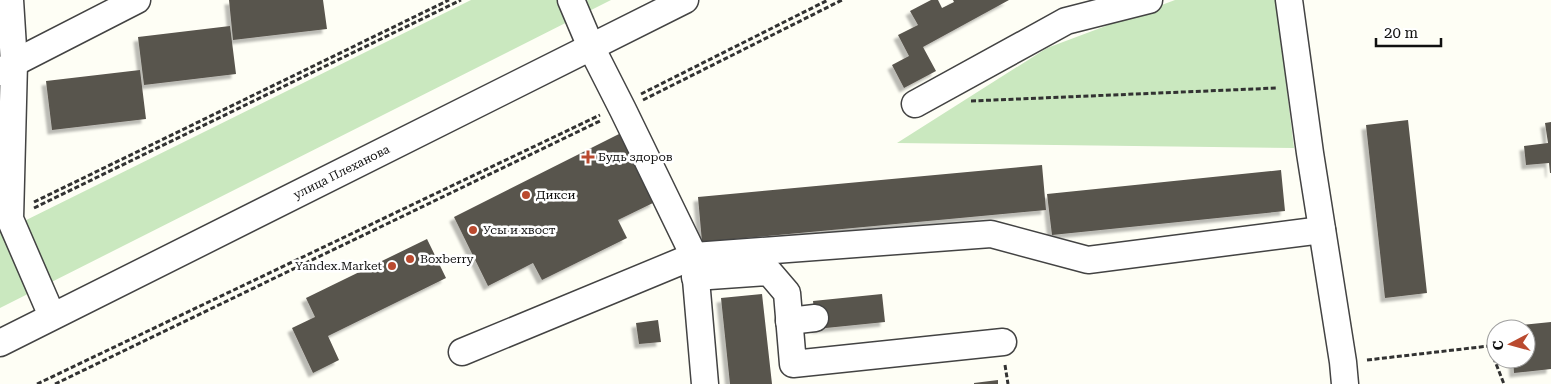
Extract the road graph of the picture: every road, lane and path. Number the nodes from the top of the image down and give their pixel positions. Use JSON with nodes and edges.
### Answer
{"nodes":[{"id":1,"x":10,"y":0,"type":"edge"},
{"id":2,"x":137,"y":0,"type":"edge"},
{"id":3,"x":449,"y":0,"type":"edge"},
{"id":4,"x":461,"y":0,"type":"edge"},
{"id":5,"x":571,"y":0,"type":"edge"},
{"id":6,"x":685,"y":0,"type":"edge"},
{"id":7,"x":828,"y":0,"type":"edge"},
{"id":8,"x":842,"y":0,"type":"edge"},
{"id":9,"x":1149,"y":0,"type":"edge"},
{"id":10,"x":1289,"y":0,"type":"edge"},
{"id":11,"x":591,"y":47,"type":"junction"},
{"id":12,"x":7,"y":68,"type":"edge"},
{"id":13,"x":1301,"y":87,"type":"junction"},
{"id":14,"x":965,"y":102,"type":"dead end"},
{"id":15,"x":915,"y":104,"type":"dead end"},
{"id":16,"x":622,"y":108,"type":"junction"},
{"id":17,"x":7,"y":218,"type":"edge"},
{"id":18,"x":1322,"y":230,"type":"junction"},
{"id":19,"x":695,"y":267,"type":"junction"},
{"id":20,"x":52,"y":316,"type":"junction"},
{"id":21,"x":815,"y":318,"type":"dead end"},
{"id":22,"x":789,"y":321,"type":"junction"},
{"id":23,"x":0,"y":342,"type":"edge"},
{"id":24,"x":1003,"y":342,"type":"dead end"},
{"id":25,"x":462,"y":352,"type":"dead end"},
{"id":26,"x":1344,"y":373,"type":"edge"},
{"id":27,"x":37,"y":384,"type":"edge"},
{"id":28,"x":55,"y":384,"type":"edge"},
{"id":29,"x":704,"y":384,"type":"edge"},
{"id":30,"x":1504,"y":384,"type":"edge"}],
"edges":[{"from":1,"to":12,"type":"street"},
{"from":2,"to":12,"type":"street"},
{"from":3,"to":17,"type":"path"},
{"from":4,"to":17,"type":"path"},
{"from":5,"to":11,"type":"street"},
{"from":6,"to":11,"type":"street","name":"улица Плеханова"},
{"from":7,"to":16,"type":"path"},
{"from":8,"to":16,"type":"path"},
{"from":9,"to":15,"type":"street"},
{"from":10,"to":13,"type":"street"},
{"from":11,"to":16,"type":"street"},
{"from":11,"to":20,"type":"street","name":"улица Плеханова"},
{"from":12,"to":17,"type":"street"},
{"from":13,"to":14,"type":"path"},
{"from":13,"to":18,"type":"street"},
{"from":16,"to":19,"type":"street"},
{"from":16,"to":27,"type":"path"},
{"from":16,"to":28,"type":"path"},
{"from":17,"to":20,"type":"street"},
{"from":18,"to":19,"type":"street"},
{"from":18,"to":26,"type":"street"},
{"from":19,"to":22,"type":"street"},
{"from":19,"to":25,"type":"street"},
{"from":19,"to":29,"type":"street"},
{"from":20,"to":23,"type":"street","name":"улица Плеханова"},
{"from":21,"to":22,"type":"street"},
{"from":22,"to":24,"type":"street"},
{"from":26,"to":30,"type":"path"}]}
